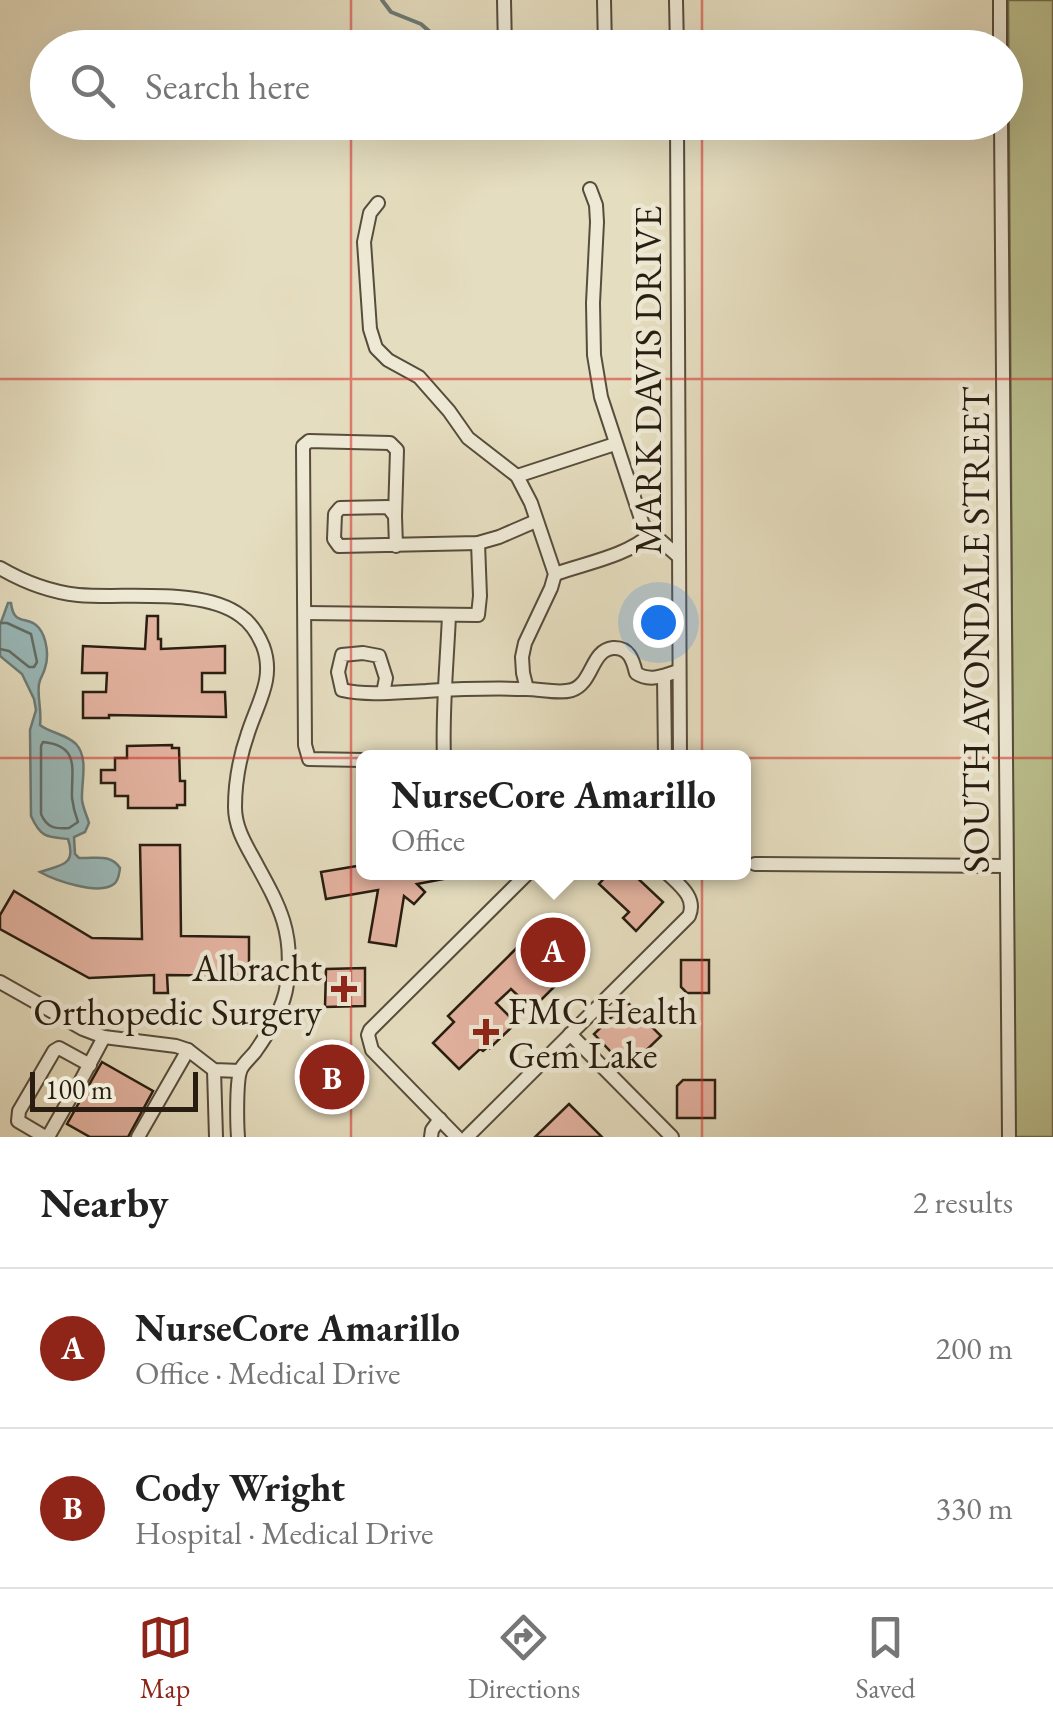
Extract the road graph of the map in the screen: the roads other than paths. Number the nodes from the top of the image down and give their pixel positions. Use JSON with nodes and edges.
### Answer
{"nodes":[{"id":1,"x":504,"y":0,"type":"edge"},
{"id":2,"x":604,"y":0,"type":"edge"},
{"id":3,"x":676,"y":0,"type":"edge"},
{"id":4,"x":1000,"y":0,"type":"edge"},
{"id":5,"x":505,"y":30,"type":"edge"},
{"id":6,"x":604,"y":30,"type":"edge"},
{"id":7,"x":676,"y":30,"type":"edge"},
{"id":8,"x":1000,"y":30,"type":"edge"},
{"id":9,"x":677,"y":140,"type":"edge"},
{"id":10,"x":1001,"y":140,"type":"edge"},
{"id":11,"x":590,"y":188,"type":"dead end"},
{"id":12,"x":378,"y":202,"type":"dead end"},
{"id":13,"x":615,"y":444,"type":"junction"},
{"id":14,"x":517,"y":476,"type":"junction"},
{"id":15,"x":396,"y":516,"type":"junction"},
{"id":16,"x":536,"y":521,"type":"junction"},
{"id":17,"x":651,"y":534,"type":"junction"},
{"id":18,"x":478,"y":543,"type":"junction"},
{"id":19,"x":396,"y":546,"type":"junction"},
{"id":20,"x":678,"y":556,"type":"junction"},
{"id":21,"x":0,"y":568,"type":"edge"},
{"id":22,"x":556,"y":574,"type":"junction"},
{"id":23,"x":304,"y":613,"type":"junction"},
{"id":24,"x":449,"y":615,"type":"junction"},
{"id":25,"x":678,"y":671,"type":"junction"},
{"id":26,"x":664,"y":676,"type":"junction"},
{"id":27,"x":528,"y":689,"type":"junction"},
{"id":28,"x":447,"y":690,"type":"junction"},
{"id":29,"x":383,"y":693,"type":"dead end"},
{"id":30,"x":444,"y":750,"type":"edge"},
{"id":31,"x":665,"y":750,"type":"edge"},
{"id":32,"x":680,"y":750,"type":"edge"},
{"id":33,"x":356,"y":760,"type":"edge"},
{"id":34,"x":755,"y":864,"type":"dead end"},
{"id":35,"x":1006,"y":866,"type":"junction"},
{"id":36,"x":521,"y":880,"type":"edge"},
{"id":37,"x":673,"y":880,"type":"edge"},
{"id":38,"x":0,"y":982,"type":"edge"},
{"id":39,"x":570,"y":1034,"type":"junction"},
{"id":40,"x":104,"y":1036,"type":"junction"},
{"id":41,"x":188,"y":1050,"type":"junction"},
{"id":42,"x":90,"y":1064,"type":"junction"},
{"id":43,"x":214,"y":1070,"type":"junction"},
{"id":44,"x":240,"y":1072,"type":"junction"},
{"id":45,"x":440,"y":1119,"type":"junction"},
{"id":46,"x":46,"y":1137,"type":"edge"},
{"id":47,"x":138,"y":1137,"type":"edge"},
{"id":48,"x":216,"y":1137,"type":"edge"},
{"id":49,"x":238,"y":1137,"type":"edge"},
{"id":50,"x":431,"y":1137,"type":"edge"},
{"id":51,"x":458,"y":1137,"type":"edge"},
{"id":52,"x":467,"y":1137,"type":"edge"},
{"id":53,"x":672,"y":1137,"type":"edge"},
{"id":54,"x":1008,"y":1137,"type":"edge"}],
"edges":[{"from":1,"to":5,"type":"street"},
{"from":2,"to":6,"type":"street"},
{"from":3,"to":7,"type":"street"},
{"from":4,"to":8,"type":"street"},
{"from":9,"to":20,"type":"street","name":"MARK DAVIS DRIVE"},
{"from":10,"to":35,"type":"street","name":"SOUTH AVONDALE STREET"},
{"from":11,"to":13,"type":"street"},
{"from":12,"to":14,"type":"street"},
{"from":13,"to":14,"type":"street"},
{"from":13,"to":17,"type":"street"},
{"from":14,"to":16,"type":"street"},
{"from":15,"to":19,"type":"street"},
{"from":15,"to":19,"type":"street"},
{"from":15,"to":23,"type":"street"},
{"from":16,"to":18,"type":"street"},
{"from":16,"to":22,"type":"street"},
{"from":17,"to":20,"type":"street"},
{"from":17,"to":22,"type":"street"},
{"from":18,"to":19,"type":"street"},
{"from":18,"to":24,"type":"street"},
{"from":20,"to":25,"type":"street","name":"MARK DAVIS DRIVE"},
{"from":21,"to":44,"type":"street"},
{"from":22,"to":27,"type":"street"},
{"from":23,"to":24,"type":"street"},
{"from":23,"to":33,"type":"street"},
{"from":24,"to":28,"type":"street"},
{"from":25,"to":26,"type":"street"},
{"from":25,"to":32,"type":"street","name":"MARK DAVIS DRIVE"},
{"from":26,"to":27,"type":"street"},
{"from":26,"to":31,"type":"street"},
{"from":27,"to":28,"type":"street"},
{"from":28,"to":29,"type":"street"},
{"from":28,"to":30,"type":"street"},
{"from":34,"to":35,"type":"street"},
{"from":35,"to":54,"type":"street","name":"SOUTH AVONDALE STREET"},
{"from":36,"to":45,"type":"street"},
{"from":37,"to":39,"type":"street"},
{"from":38,"to":40,"type":"street"},
{"from":39,"to":52,"type":"street"},
{"from":39,"to":53,"type":"street"},
{"from":40,"to":41,"type":"street"},
{"from":40,"to":42,"type":"street"},
{"from":41,"to":43,"type":"street"},
{"from":41,"to":47,"type":"street"},
{"from":42,"to":46,"type":"street"},
{"from":42,"to":46,"type":"street"},
{"from":43,"to":44,"type":"street"},
{"from":43,"to":48,"type":"street"},
{"from":44,"to":49,"type":"street"},
{"from":45,"to":50,"type":"street"},
{"from":45,"to":51,"type":"street"}]}
